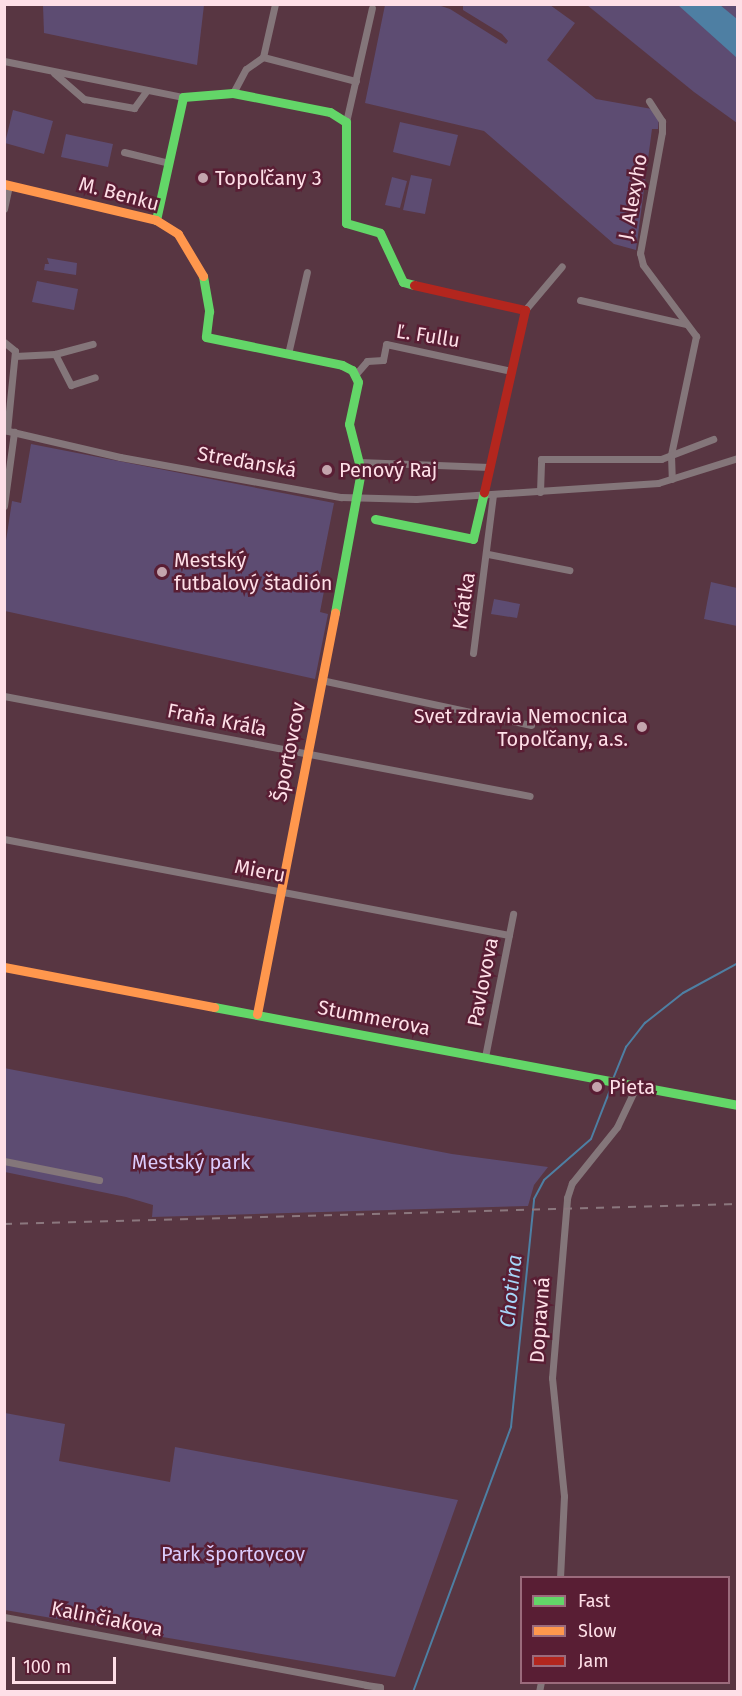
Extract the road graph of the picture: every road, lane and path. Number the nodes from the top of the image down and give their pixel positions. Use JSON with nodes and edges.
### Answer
{"nodes":[{"id":1,"x":275,"y":4,"type":"edge"},
{"id":2,"x":372,"y":8,"type":"dead end"},
{"id":3,"x":263,"y":57,"type":"junction"},
{"id":4,"x":4,"y":62,"type":"edge"},
{"id":5,"x":52,"y":71,"type":"junction"},
{"id":6,"x":356,"y":81,"type":"junction"},
{"id":7,"x":147,"y":90,"type":"junction"},
{"id":8,"x":233,"y":93,"type":"junction"},
{"id":9,"x":183,"y":97,"type":"junction"},
{"id":10,"x":649,"y":102,"type":"dead end"},
{"id":11,"x":346,"y":122,"type":"junction"},
{"id":12,"x":124,"y":152,"type":"dead end"},
{"id":13,"x":169,"y":163,"type":"junction"},
{"id":14,"x":7,"y":185,"type":"edge"},
{"id":15,"x":4,"y":209,"type":"edge"},
{"id":16,"x":156,"y":220,"type":"junction"},
{"id":17,"x":562,"y":266,"type":"dead end"},
{"id":18,"x":307,"y":272,"type":"dead end"},
{"id":19,"x":580,"y":300,"type":"dead end"},
{"id":20,"x":525,"y":310,"type":"junction"},
{"id":21,"x":686,"y":324,"type":"junction"},
{"id":22,"x":8,"y":343,"type":"edge"},
{"id":23,"x":93,"y":344,"type":"dead end"},
{"id":24,"x":55,"y":354,"type":"junction"},
{"id":25,"x":288,"y":354,"type":"junction"},
{"id":26,"x":15,"y":356,"type":"junction"},
{"id":27,"x":511,"y":371,"type":"junction"},
{"id":28,"x":356,"y":375,"type":"junction"},
{"id":29,"x":95,"y":377,"type":"dead end"},
{"id":30,"x":9,"y":431,"type":"edge"},
{"id":31,"x":713,"y":439,"type":"dead end"},
{"id":32,"x":671,"y":455,"type":"junction"},
{"id":33,"x":738,"y":458,"type":"edge"},
{"id":34,"x":359,"y":462,"type":"junction"},
{"id":35,"x":489,"y":467,"type":"junction"},
{"id":36,"x":672,"y":479,"type":"junction"},
{"id":37,"x":540,"y":492,"type":"junction"},
{"id":38,"x":483,"y":495,"type":"junction"},
{"id":39,"x":494,"y":495,"type":"junction"},
{"id":40,"x":357,"y":497,"type":"junction"},
{"id":41,"x":5,"y":501,"type":"edge"},
{"id":42,"x":4,"y":506,"type":"edge"},
{"id":43,"x":375,"y":519,"type":"dead end"},
{"id":44,"x":489,"y":554,"type":"junction"},
{"id":45,"x":569,"y":570,"type":"dead end"},
{"id":46,"x":473,"y":653,"type":"dead end"},
{"id":47,"x":321,"y":680,"type":"junction"},
{"id":48,"x":4,"y":696,"type":"edge"},
{"id":49,"x":531,"y":725,"type":"dead end"},
{"id":50,"x":307,"y":754,"type":"junction"},
{"id":51,"x":530,"y":796,"type":"dead end"},
{"id":52,"x":4,"y":839,"type":"edge"},
{"id":53,"x":281,"y":892,"type":"junction"},
{"id":54,"x":513,"y":914,"type":"dead end"},
{"id":55,"x":510,"y":935,"type":"junction"},
{"id":56,"x":4,"y":967,"type":"edge"},
{"id":57,"x":257,"y":1014,"type":"junction"},
{"id":58,"x":485,"y":1057,"type":"junction"},
{"id":59,"x":636,"y":1087,"type":"junction"},
{"id":60,"x":738,"y":1105,"type":"edge"},
{"id":61,"x":4,"y":1161,"type":"edge"},
{"id":62,"x":99,"y":1180,"type":"dead end"},
{"id":63,"x":560,"y":1576,"type":"edge"},
{"id":64,"x":4,"y":1617,"type":"edge"},
{"id":65,"x":380,"y":1689,"type":"edge"}],
"edges":[{"from":1,"to":3,"type":"street"},
{"from":2,"to":6,"type":"street"},
{"from":3,"to":6,"type":"street"},
{"from":3,"to":8,"type":"street"},
{"from":4,"to":5,"type":"street"},
{"from":5,"to":7,"type":"street"},
{"from":5,"to":7,"type":"street"},
{"from":6,"to":11,"type":"street"},
{"from":7,"to":9,"type":"street"},
{"from":8,"to":9,"type":"street"},
{"from":8,"to":11,"type":"street"},
{"from":9,"to":13,"type":"street"},
{"from":10,"to":21,"type":"street","name":"J. Alexyho"},
{"from":11,"to":20,"type":"street"},
{"from":12,"to":13,"type":"street"},
{"from":13,"to":16,"type":"street"},
{"from":14,"to":15,"type":"street","name":"M. Benku"},
{"from":14,"to":16,"type":"street","name":"M. Benku"},
{"from":16,"to":25,"type":"street","name":"M. Benku"},
{"from":17,"to":20,"type":"street"},
{"from":18,"to":25,"type":"street"},
{"from":19,"to":21,"type":"street"},
{"from":20,"to":27,"type":"street"},
{"from":21,"to":32,"type":"street","name":"J. Alexyho"},
{"from":22,"to":26,"type":"street"},
{"from":23,"to":24,"type":"street"},
{"from":24,"to":26,"type":"street"},
{"from":24,"to":29,"type":"street"},
{"from":25,"to":28,"type":"street"},
{"from":26,"to":30,"type":"street"},
{"from":27,"to":28,"type":"street","name":"Ľ. Fullu"},
{"from":27,"to":35,"type":"street"},
{"from":28,"to":34,"type":"street","name":"Športovcov"},
{"from":30,"to":40,"type":"street","name":"Streďanská"},
{"from":30,"to":41,"type":"street"},
{"from":31,"to":32,"type":"street"},
{"from":32,"to":36,"type":"street","name":"J. Alexyho"},
{"from":32,"to":37,"type":"street"},
{"from":33,"to":36,"type":"street","name":"Streďanská"},
{"from":34,"to":35,"type":"street"},
{"from":34,"to":40,"type":"street","name":"Športovcov"},
{"from":35,"to":38,"type":"street"},
{"from":36,"to":37,"type":"street","name":"Streďanská"},
{"from":37,"to":39,"type":"street","name":"Streďanská"},
{"from":38,"to":39,"type":"street","name":"Streďanská"},
{"from":38,"to":40,"type":"street","name":"Streďanská"},
{"from":38,"to":43,"type":"street"},
{"from":39,"to":44,"type":"street","name":"Krátka"},
{"from":40,"to":47,"type":"street","name":"Športovcov"},
{"from":41,"to":42,"type":"street"},
{"from":44,"to":45,"type":"street","name":"Krátka"},
{"from":44,"to":46,"type":"street","name":"Krátka"},
{"from":47,"to":49,"type":"street"},
{"from":47,"to":50,"type":"street","name":"Športovcov"},
{"from":48,"to":50,"type":"street","name":"Fraňa Kráľa"},
{"from":50,"to":51,"type":"street","name":"Fraňa Kráľa"},
{"from":50,"to":53,"type":"street","name":"Športovcov"},
{"from":52,"to":53,"type":"street","name":"Mieru"},
{"from":53,"to":55,"type":"street","name":"Mieru"},
{"from":53,"to":57,"type":"street","name":"Športovcov"},
{"from":54,"to":55,"type":"street","name":"Pavlovova"},
{"from":55,"to":58,"type":"street","name":"Pavlovova"},
{"from":56,"to":57,"type":"street","name":"Stummerova"},
{"from":57,"to":58,"type":"street","name":"Stummerova"},
{"from":58,"to":59,"type":"street","name":"Stummerova"},
{"from":59,"to":60,"type":"street","name":"Stummerova"},
{"from":59,"to":63,"type":"street","name":"Dopravná"},
{"from":61,"to":62,"type":"street"},
{"from":64,"to":65,"type":"street","name":"Kalinčiakova"}]}
